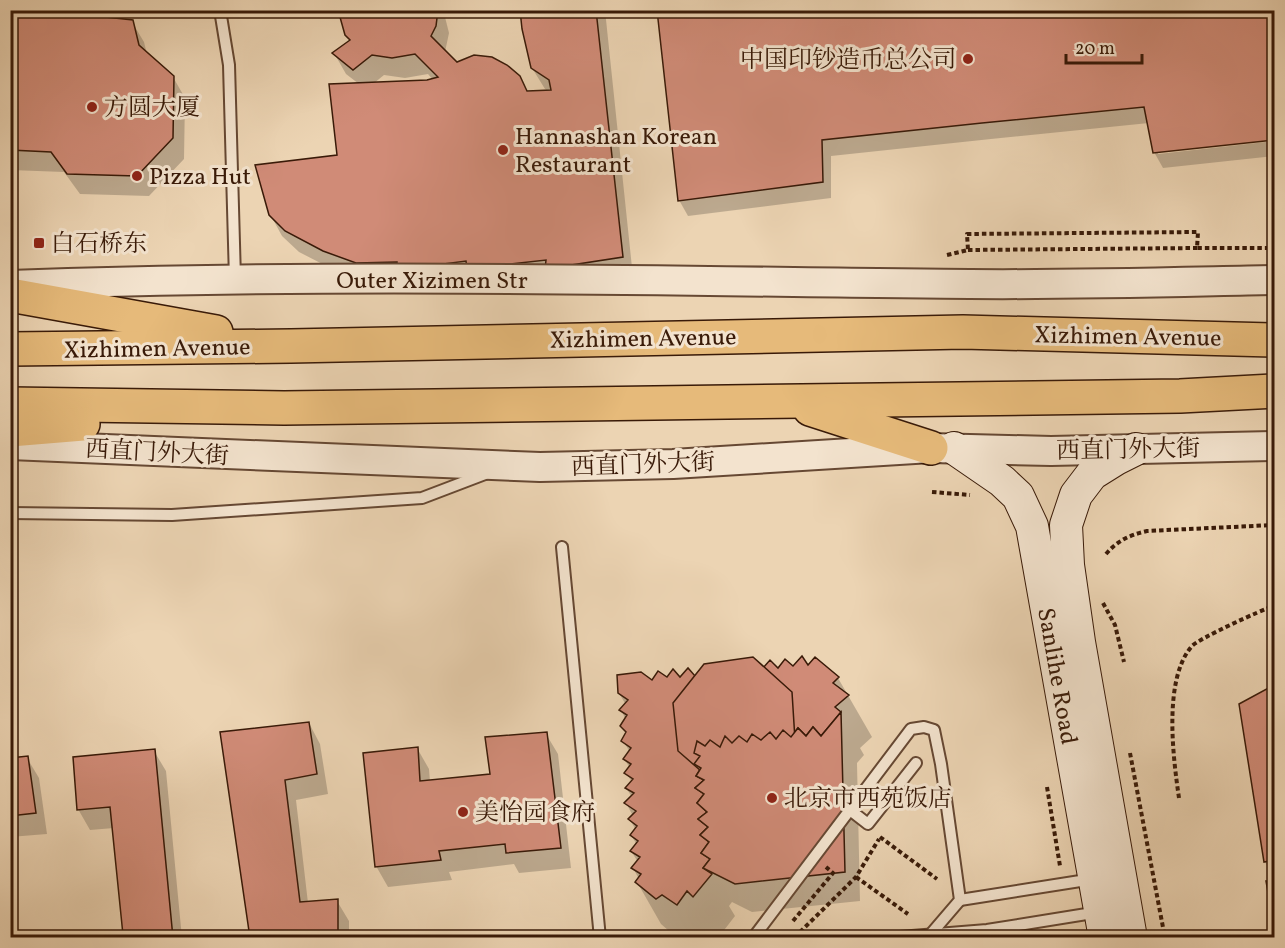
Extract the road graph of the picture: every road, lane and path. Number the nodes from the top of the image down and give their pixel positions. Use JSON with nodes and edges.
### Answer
{"nodes":[{"id":1,"x":220,"y":10,"type":"edge"},
{"id":2,"x":1197,"y":248,"type":"junction"},
{"id":3,"x":1275,"y":248,"type":"edge"},
{"id":4,"x":968,"y":250,"type":"junction"},
{"id":5,"x":939,"y":256,"type":"dead end"},
{"id":6,"x":235,"y":279,"type":"junction"},
{"id":7,"x":1275,"y":280,"type":"edge"},
{"id":8,"x":10,"y":285,"type":"edge"},
{"id":9,"x":10,"y":295,"type":"edge"},
{"id":10,"x":1275,"y":340,"type":"edge"},
{"id":11,"x":291,"y":346,"type":"junction"},
{"id":12,"x":10,"y":349,"type":"edge"},
{"id":13,"x":1275,"y":392,"type":"edge"},
{"id":14,"x":782,"y":400,"type":"junction"},
{"id":15,"x":10,"y":404,"type":"edge"},
{"id":16,"x":284,"y":408,"type":"junction"},
{"id":17,"x":10,"y":430,"type":"edge"},
{"id":18,"x":10,"y":445,"type":"edge"},
{"id":19,"x":1275,"y":446,"type":"edge"},
{"id":20,"x":943,"y":448,"type":"junction"},
{"id":21,"x":1136,"y":449,"type":"junction"},
{"id":22,"x":505,"y":467,"type":"junction"},
{"id":23,"x":10,"y":513,"type":"edge"},
{"id":24,"x":1275,"y":525,"type":"edge"},
{"id":25,"x":562,"y":547,"type":"dead end"},
{"id":26,"x":1106,"y":554,"type":"dead end"},
{"id":27,"x":1103,"y":603,"type":"dead end"},
{"id":28,"x":1275,"y":606,"type":"edge"},
{"id":29,"x":1124,"y":662,"type":"dead end"},
{"id":30,"x":916,"y":763,"type":"dead end"},
{"id":31,"x":1179,"y":798,"type":"dead end"},
{"id":32,"x":850,"y":810,"type":"junction"},
{"id":33,"x":887,"y":829,"type":"dead end"},
{"id":34,"x":880,"y":837,"type":"junction"},
{"id":35,"x":856,"y":877,"type":"junction"},
{"id":36,"x":1107,"y":877,"type":"junction"},
{"id":37,"x":937,"y":879,"type":"dead end"},
{"id":38,"x":960,"y":900,"type":"junction"},
{"id":39,"x":908,"y":914,"type":"dead end"},
{"id":40,"x":1115,"y":919,"type":"edge"},
{"id":41,"x":800,"y":932,"type":"dead end"},
{"id":42,"x":930,"y":935,"type":"junction"},
{"id":43,"x":600,"y":938,"type":"edge"},
{"id":44,"x":753,"y":938,"type":"edge"},
{"id":45,"x":887,"y":938,"type":"edge"}],
"edges":[{"from":1,"to":6,"type":"lane"},
{"from":2,"to":3,"type":"path"},
{"from":2,"to":4,"type":"path"},
{"from":2,"to":4,"type":"path"},
{"from":4,"to":5,"type":"path"},
{"from":6,"to":7,"type":"street","name":"Outer Xizimen Str"},
{"from":6,"to":8,"type":"street","name":"Outer Xizimen Str"},
{"from":9,"to":11,"type":"highway"},
{"from":10,"to":11,"type":"highway","name":"Xizhimen Avenue"},
{"from":11,"to":12,"type":"highway","name":"Xizhimen Avenue"},
{"from":13,"to":14,"type":"highway"},
{"from":14,"to":16,"type":"highway"},
{"from":14,"to":20,"type":"highway"},
{"from":15,"to":16,"type":"highway"},
{"from":16,"to":17,"type":"highway"},
{"from":18,"to":22,"type":"street","name":"西直门外大街"},
{"from":19,"to":21,"type":"street","name":"西直门外大街"},
{"from":20,"to":21,"type":"street","name":"西直门外大街"},
{"from":20,"to":22,"type":"street","name":"西直门外大街"},
{"from":20,"to":36,"type":"main road","name":"Sanlihe Road"},
{"from":21,"to":36,"type":"main road","name":"Sanlihe Road"},
{"from":22,"to":23,"type":"lane"},
{"from":24,"to":26,"type":"path"},
{"from":25,"to":43,"type":"lane"},
{"from":27,"to":29,"type":"path"},
{"from":28,"to":31,"type":"path"},
{"from":30,"to":32,"type":"lane"},
{"from":32,"to":38,"type":"lane"},
{"from":32,"to":44,"type":"lane"},
{"from":33,"to":34,"type":"path"},
{"from":34,"to":35,"type":"path"},
{"from":34,"to":37,"type":"path"},
{"from":35,"to":39,"type":"path"},
{"from":35,"to":41,"type":"path"},
{"from":36,"to":38,"type":"lane"},
{"from":36,"to":40,"type":"main road","name":"Sanlihe Road"},
{"from":38,"to":42,"type":"lane"},
{"from":40,"to":42,"type":"lane"},
{"from":42,"to":45,"type":"lane"}]}
